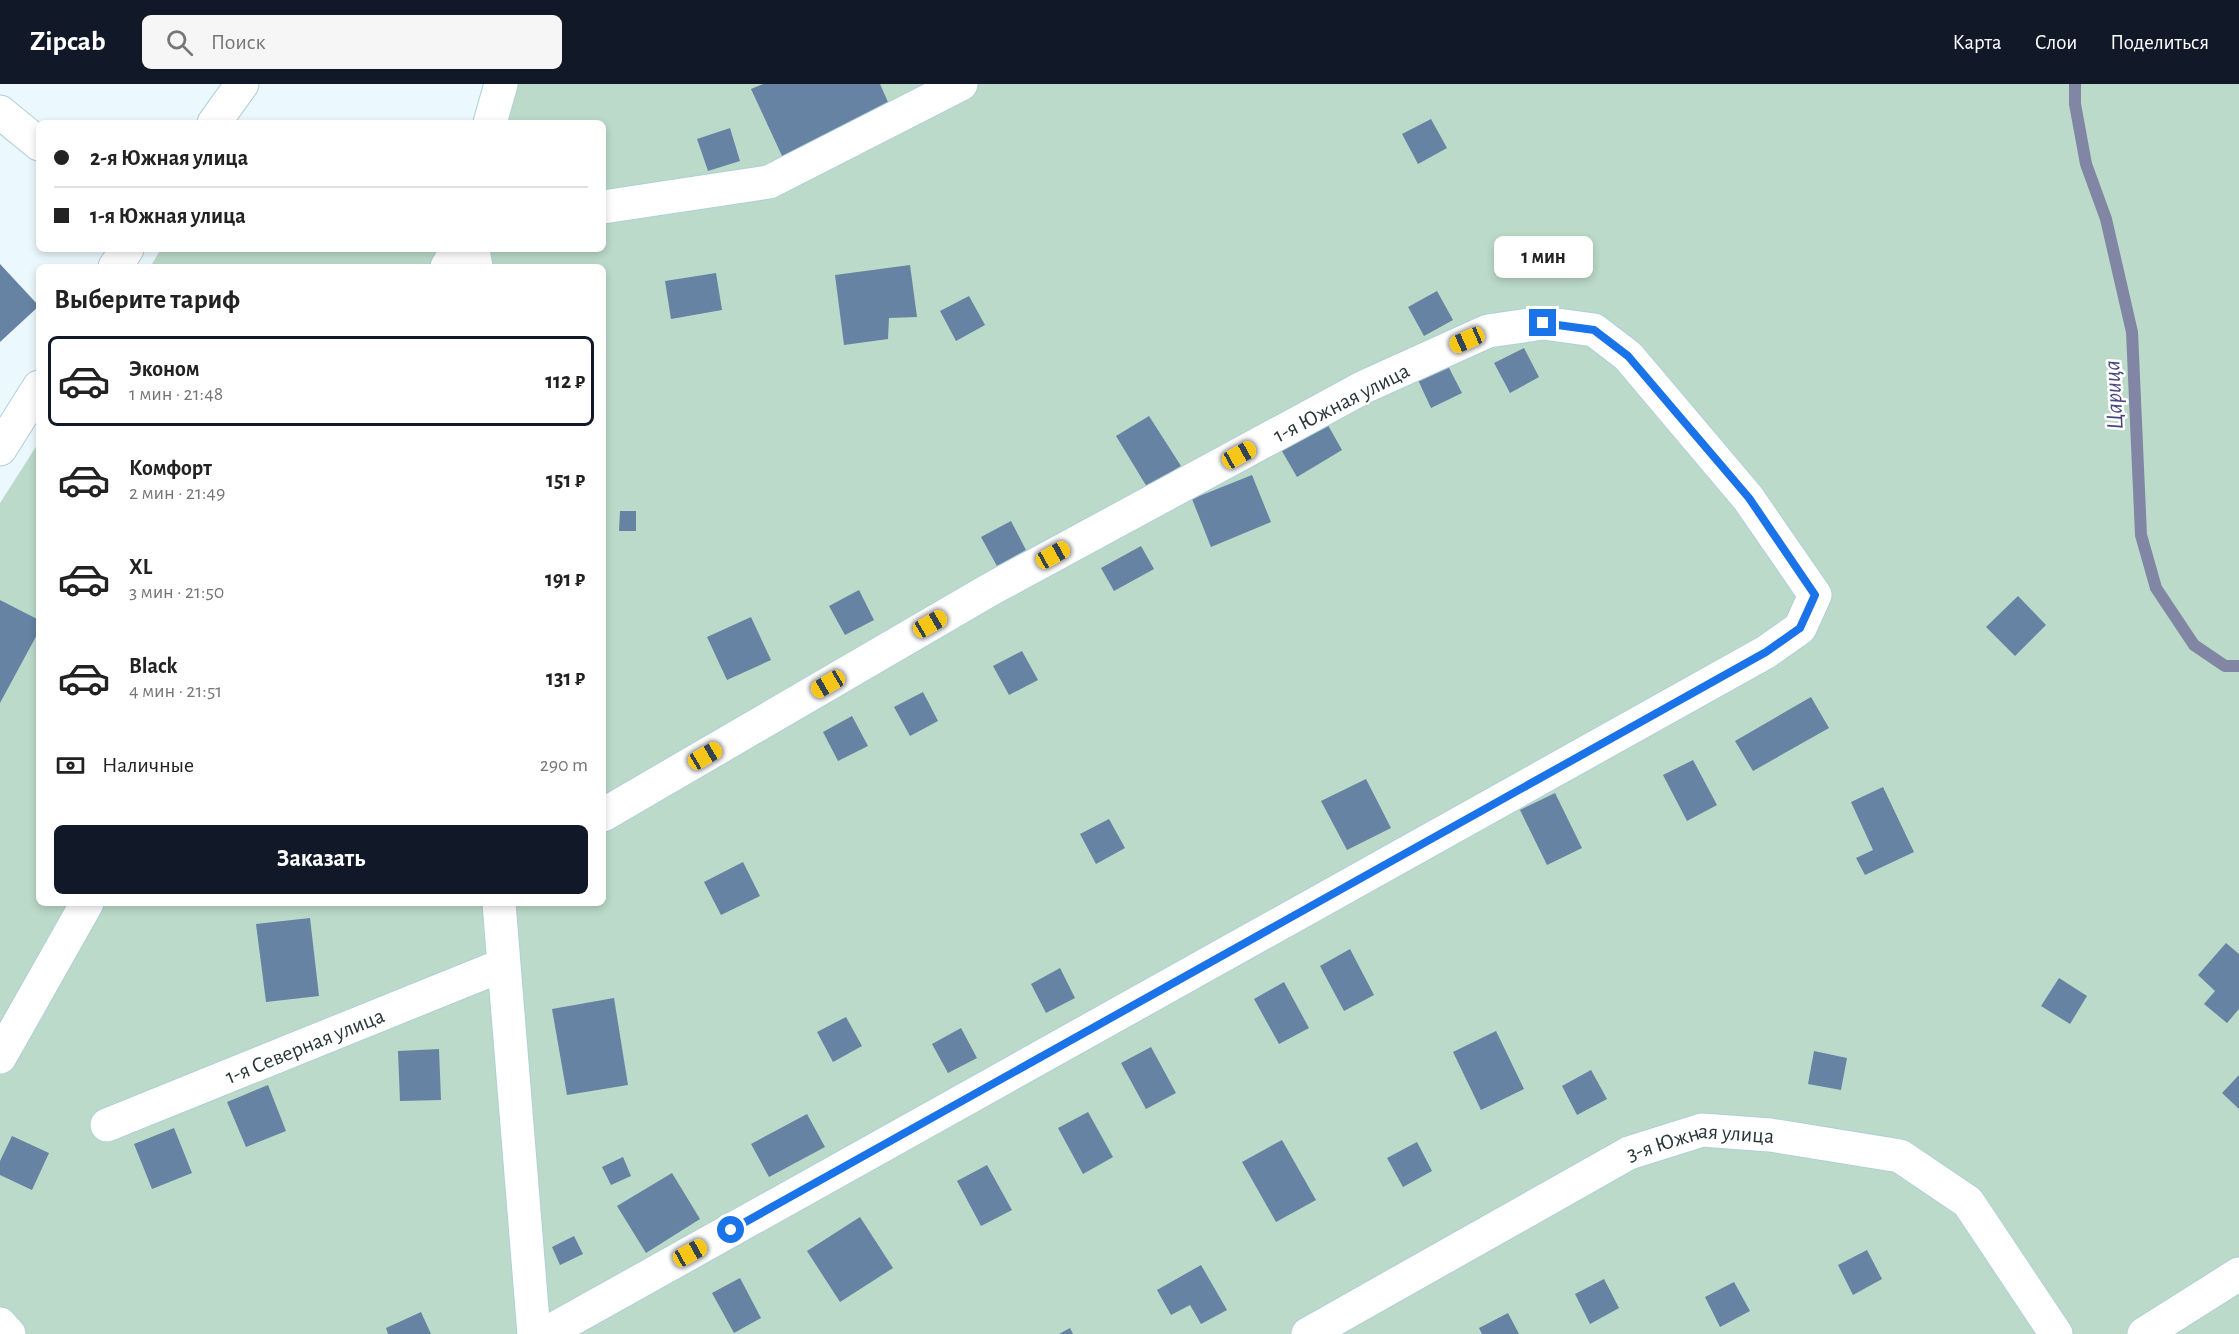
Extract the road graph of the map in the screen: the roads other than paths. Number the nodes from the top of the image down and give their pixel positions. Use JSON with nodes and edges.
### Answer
{"nodes":[{"id":1,"x":242,"y":84,"type":"edge"},
{"id":2,"x":501,"y":84,"type":"edge"},
{"id":3,"x":944,"y":88,"type":"edge"},
{"id":4,"x":0,"y":112,"type":"edge"},
{"id":5,"x":216,"y":120,"type":"edge"},
{"id":6,"x":491,"y":120,"type":"edge"},
{"id":7,"x":36,"y":142,"type":"edge"},
{"id":8,"x":606,"y":207,"type":"edge"},
{"id":9,"x":36,"y":392,"type":"edge"},
{"id":10,"x":0,"y":448,"type":"edge"},
{"id":11,"x":606,"y":813,"type":"edge"},
{"id":12,"x":85,"y":906,"type":"edge"},
{"id":13,"x":498,"y":906,"type":"edge"},
{"id":14,"x":503,"y":965,"type":"junction"},
{"id":15,"x":0,"y":1057,"type":"edge"},
{"id":16,"x":107,"y":1125,"type":"dead end"},
{"id":17,"x":2239,"y":1274,"type":"edge"},
{"id":18,"x":0,"y":1324,"type":"edge"},
{"id":19,"x":9,"y":1334,"type":"edge"},
{"id":20,"x":534,"y":1334,"type":"edge"},
{"id":21,"x":545,"y":1334,"type":"edge"},
{"id":22,"x":1308,"y":1334,"type":"edge"},
{"id":23,"x":2056,"y":1334,"type":"edge"},
{"id":24,"x":2144,"y":1334,"type":"edge"}],
"edges":[{"from":1,"to":5,"type":"street"},
{"from":2,"to":6,"type":"street"},
{"from":3,"to":8,"type":"street"},
{"from":4,"to":7,"type":"street"},
{"from":9,"to":10,"type":"street"},
{"from":11,"to":21,"type":"street","name":"1-я Южная улица"},
{"from":12,"to":15,"type":"street"},
{"from":13,"to":14,"type":"street"},
{"from":14,"to":16,"type":"street","name":"1-я Северная улица"},
{"from":14,"to":20,"type":"street"},
{"from":17,"to":24,"type":"street"},
{"from":18,"to":19,"type":"street"},
{"from":22,"to":23,"type":"street","name":"3-я Южная улица"}]}
